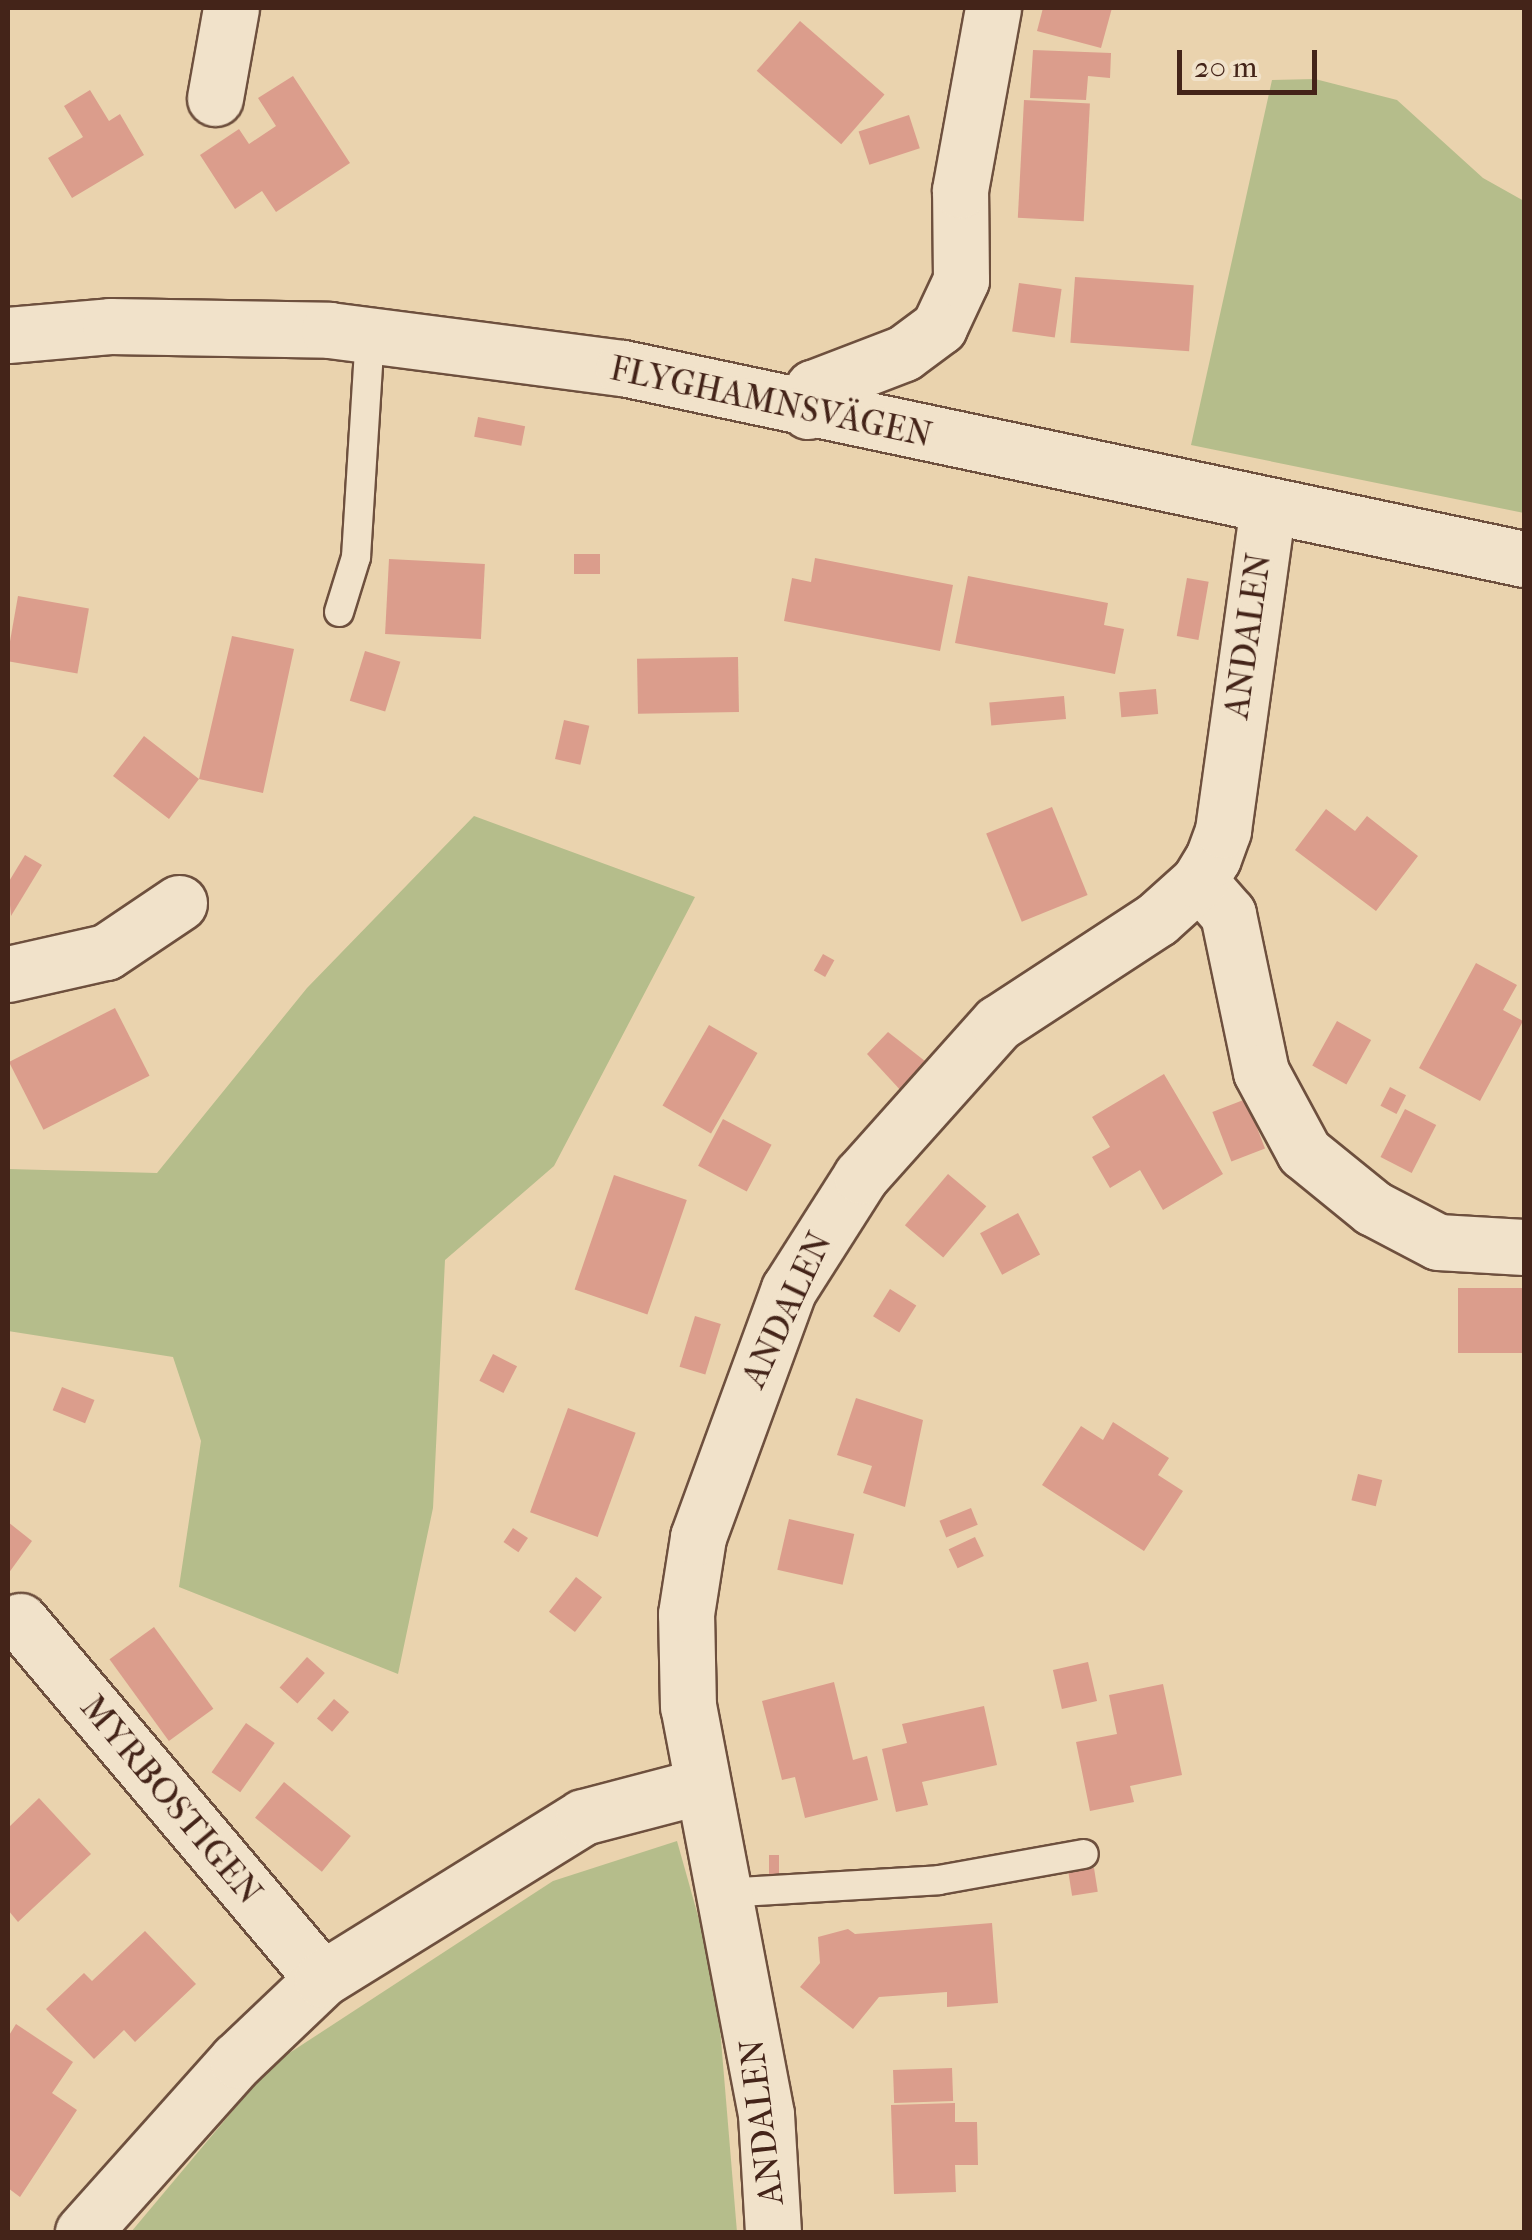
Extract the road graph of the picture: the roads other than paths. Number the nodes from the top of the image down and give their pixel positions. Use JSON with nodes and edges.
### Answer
{"nodes":[{"id":1,"x":231,"y":8,"type":"edge"},
{"id":2,"x":992,"y":8,"type":"edge"},
{"id":3,"x":215,"y":98,"type":"dead end"},
{"id":4,"x":370,"y":334,"type":"junction"},
{"id":5,"x":8,"y":335,"type":"edge"},
{"id":6,"x":808,"y":411,"type":"junction"},
{"id":7,"x":1268,"y":506,"type":"junction"},
{"id":8,"x":1524,"y":559,"type":"edge"},
{"id":9,"x":339,"y":612,"type":"dead end"},
{"id":10,"x":1198,"y":882,"type":"junction"},
{"id":11,"x":179,"y":904,"type":"dead end"},
{"id":12,"x":8,"y":974,"type":"edge"},
{"id":13,"x":1524,"y":1247,"type":"edge"},
{"id":14,"x":20,"y":1621,"type":"dead end"},
{"id":15,"x":701,"y":1786,"type":"junction"},
{"id":16,"x":1084,"y":1854,"type":"dead end"},
{"id":17,"x":723,"y":1893,"type":"junction"},
{"id":18,"x":322,"y":1979,"type":"junction"},
{"id":19,"x":83,"y":2232,"type":"edge"},
{"id":20,"x":773,"y":2232,"type":"edge"}],
"edges":[{"from":1,"to":3,"type":"street"},
{"from":2,"to":6,"type":"street"},
{"from":4,"to":5,"type":"street","name":"FLYGHAMNSVÄGEN"},
{"from":4,"to":6,"type":"street","name":"FLYGHAMNSVÄGEN"},
{"from":4,"to":9,"type":"lane"},
{"from":6,"to":7,"type":"street","name":"FLYGHAMNSVÄGEN"},
{"from":7,"to":8,"type":"street","name":"FLYGHAMNSVÄGEN"},
{"from":7,"to":10,"type":"street","name":"ANDALEN"},
{"from":10,"to":13,"type":"street"},
{"from":10,"to":15,"type":"street","name":"ANDALEN"},
{"from":11,"to":12,"type":"street"},
{"from":14,"to":18,"type":"street","name":"MYRBOSTIGEN"},
{"from":15,"to":17,"type":"street","name":"ANDALEN"},
{"from":15,"to":18,"type":"street"},
{"from":16,"to":17,"type":"lane"},
{"from":17,"to":20,"type":"street","name":"ANDALEN"},
{"from":18,"to":19,"type":"street"}]}
